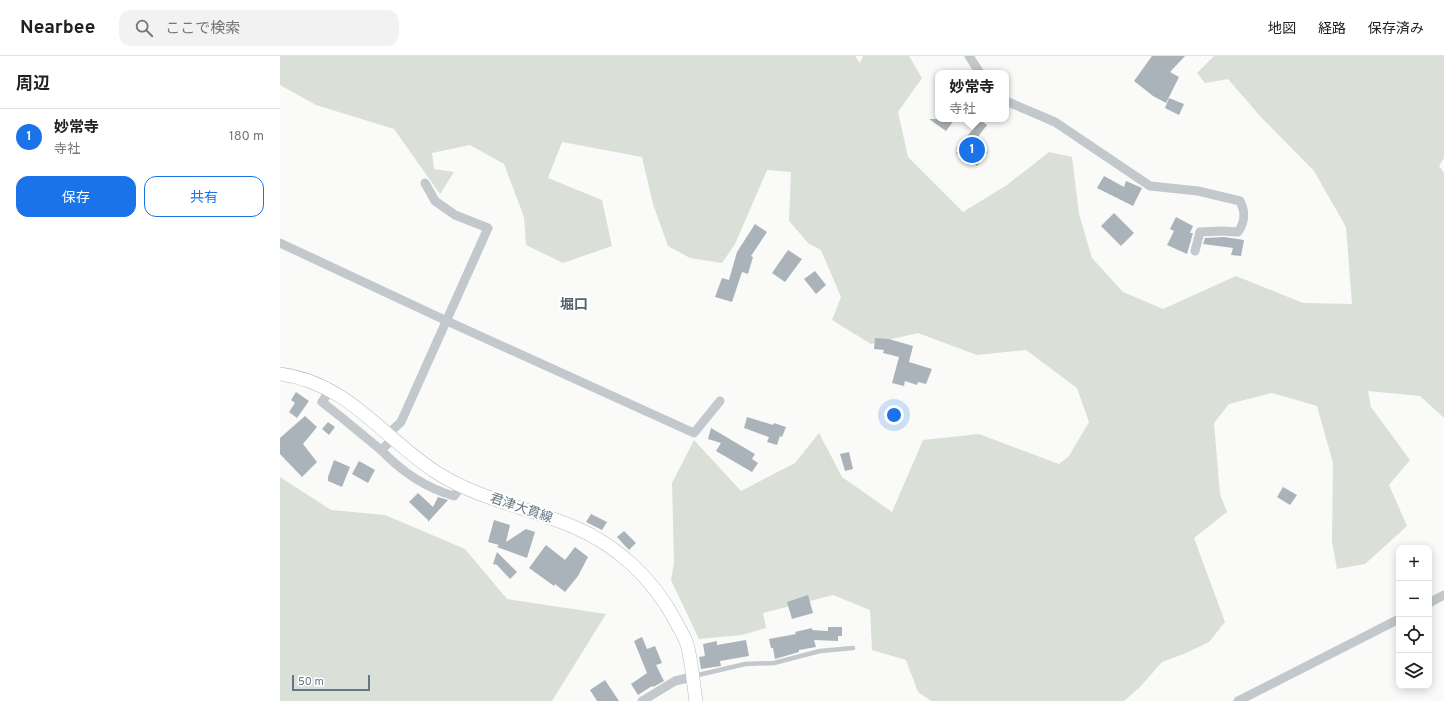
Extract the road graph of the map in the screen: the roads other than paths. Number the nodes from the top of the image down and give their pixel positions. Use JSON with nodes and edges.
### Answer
{"nodes":[{"id":1,"x":969,"y":56,"type":"edge"},
{"id":2,"x":978,"y":70,"type":"edge"},
{"id":3,"x":1009,"y":102,"type":"edge"},
{"id":4,"x":425,"y":182,"type":"dead end"},
{"id":5,"x":280,"y":242,"type":"edge"},
{"id":6,"x":1194,"y":251,"type":"dead end"},
{"id":7,"x":447,"y":321,"type":"junction"},
{"id":8,"x":280,"y":374,"type":"edge"},
{"id":9,"x":330,"y":390,"type":"junction"},
{"id":10,"x":720,"y":401,"type":"dead end"},
{"id":11,"x":391,"y":436,"type":"junction"},
{"id":12,"x":381,"y":450,"type":"junction"},
{"id":13,"x":462,"y":486,"type":"junction"},
{"id":14,"x":1444,"y":595,"type":"edge"},
{"id":15,"x":1432,"y":601,"type":"edge"},
{"id":16,"x":1396,"y":621,"type":"edge"},
{"id":17,"x":853,"y":648,"type":"dead end"},
{"id":18,"x":692,"y":677,"type":"junction"},
{"id":19,"x":642,"y":701,"type":"edge"},
{"id":20,"x":696,"y":701,"type":"edge"},
{"id":21,"x":1238,"y":701,"type":"edge"}],
"edges":[{"from":1,"to":2,"type":"street"},
{"from":3,"to":6,"type":"street"},
{"from":4,"to":7,"type":"street"},
{"from":5,"to":7,"type":"street"},
{"from":7,"to":10,"type":"street"},
{"from":7,"to":11,"type":"street"},
{"from":8,"to":9,"type":"main road","name":"君津大貫線"},
{"from":9,"to":11,"type":"main road","name":"君津大貫線"},
{"from":9,"to":12,"type":"street"},
{"from":11,"to":12,"type":"street"},
{"from":11,"to":13,"type":"main road","name":"君津大貫線"},
{"from":12,"to":13,"type":"street"},
{"from":13,"to":18,"type":"main road","name":"君津大貫線"},
{"from":14,"to":15,"type":"street"},
{"from":16,"to":21,"type":"street"},
{"from":17,"to":18,"type":"lane"},
{"from":18,"to":19,"type":"street"},
{"from":18,"to":20,"type":"main road","name":"君津大貫線"}]}
